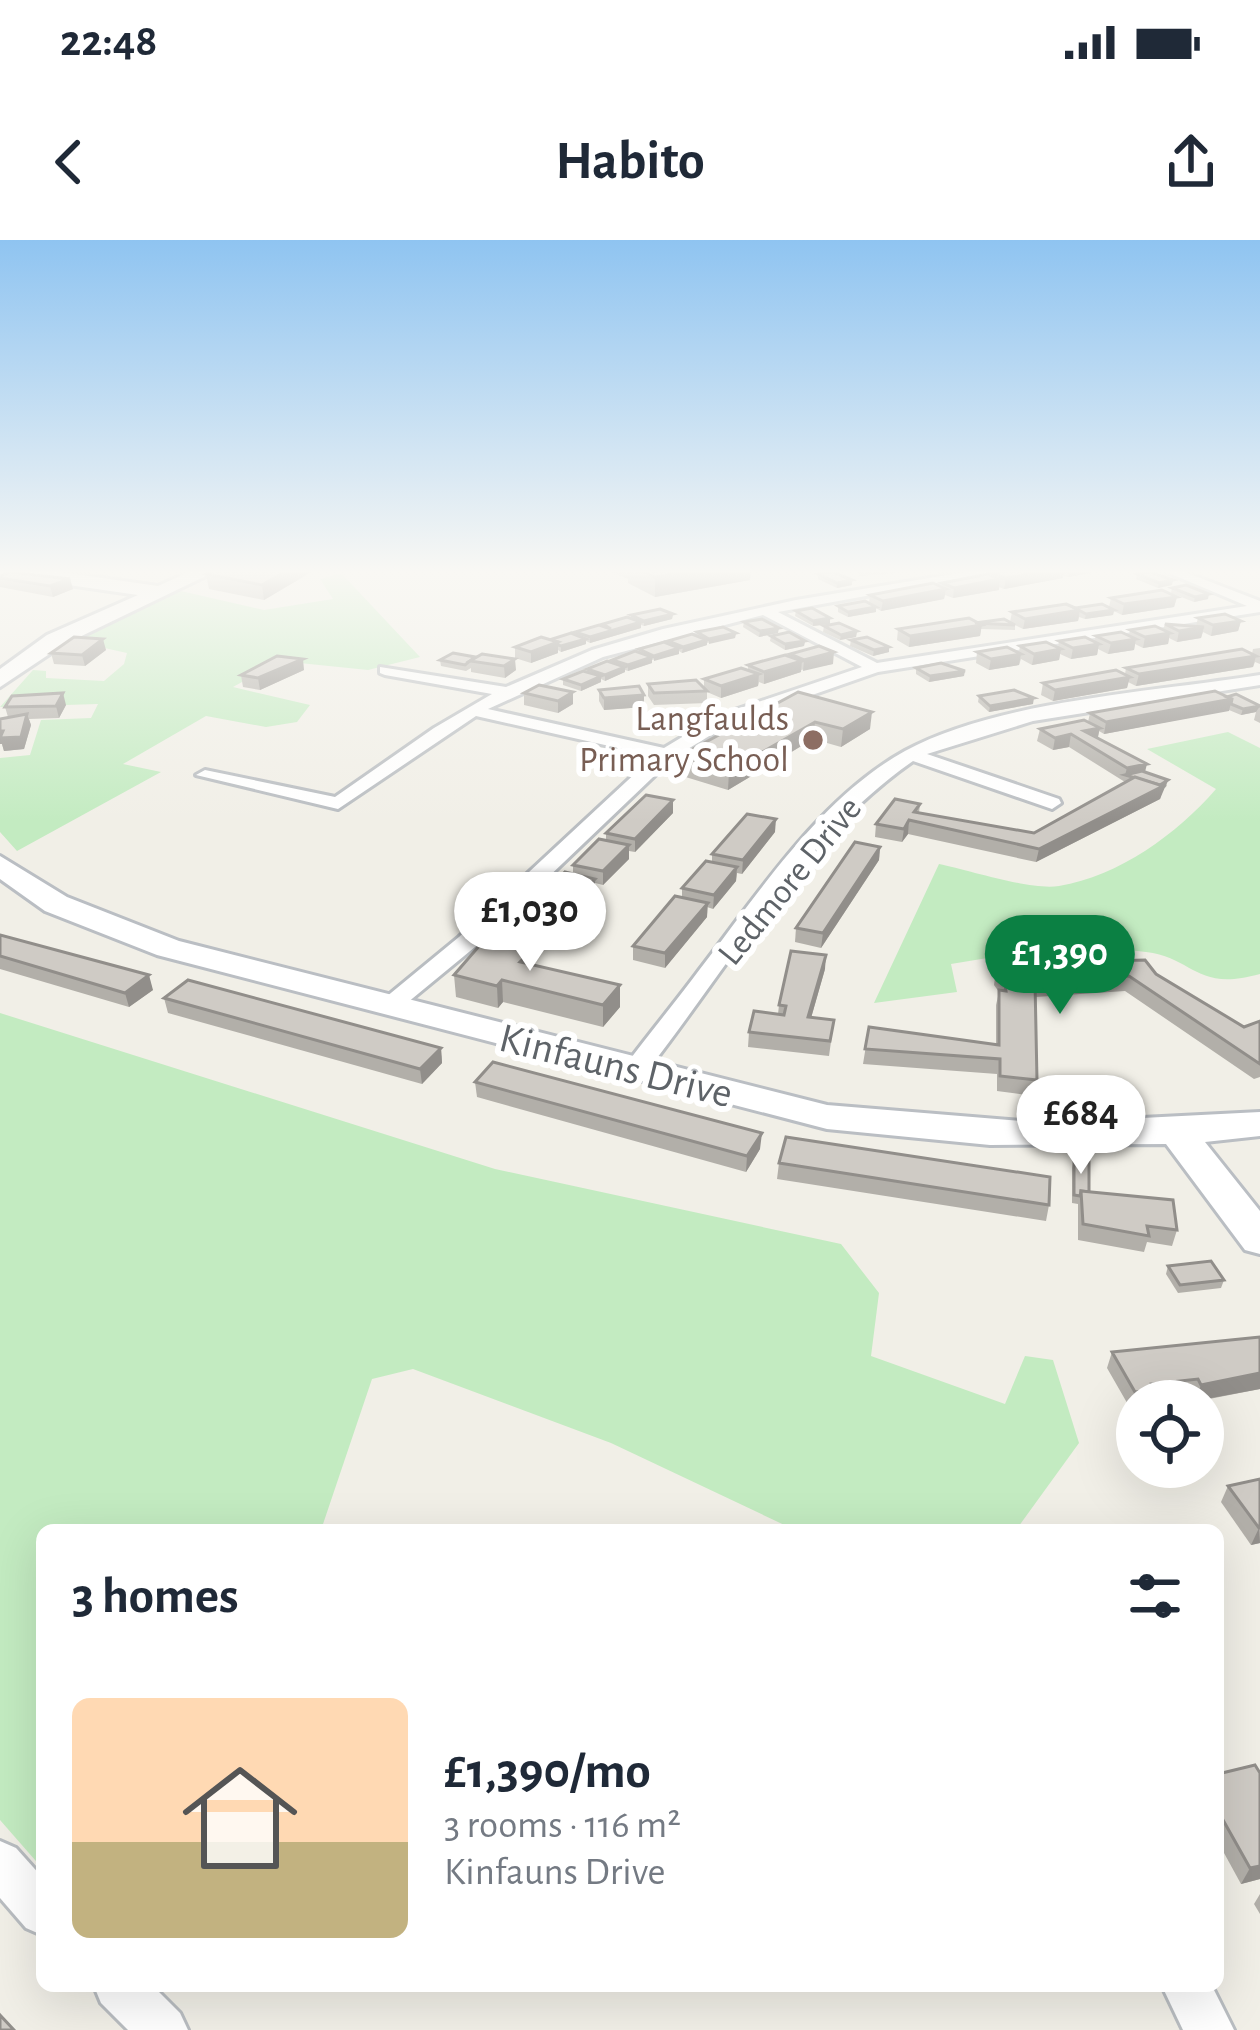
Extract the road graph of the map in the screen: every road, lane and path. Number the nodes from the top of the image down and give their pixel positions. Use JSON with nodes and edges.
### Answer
{"nodes":[{"id":1,"x":35,"y":655,"type":"edge"},
{"id":2,"x":603,"y":655,"type":"edge"},
{"id":3,"x":849,"y":655,"type":"edge"},
{"id":4,"x":960,"y":655,"type":"edge"},
{"id":5,"x":875,"y":668,"type":"junction"},
{"id":6,"x":385,"y":670,"type":"dead end"},
{"id":7,"x":0,"y":680,"type":"edge"},
{"id":8,"x":1254,"y":685,"type":"edge"},
{"id":9,"x":508,"y":692,"type":"junction"},
{"id":10,"x":473,"y":710,"type":"junction"},
{"id":11,"x":667,"y":754,"type":"junction"},
{"id":12,"x":912,"y":755,"type":"junction"},
{"id":13,"x":205,"y":775,"type":"dead end"},
{"id":14,"x":1052,"y":803,"type":"dead end"},
{"id":15,"x":0,"y":865,"type":"edge"},
{"id":16,"x":388,"y":1007,"type":"junction"},
{"id":17,"x":635,"y":1070,"type":"junction"},
{"id":18,"x":1260,"y":1124,"type":"edge"},
{"id":19,"x":1178,"y":1133,"type":"junction"},
{"id":20,"x":1260,"y":1240,"type":"edge"},
{"id":21,"x":0,"y":1864,"type":"edge"},
{"id":22,"x":36,"y":1905,"type":"edge"},
{"id":23,"x":124,"y":1992,"type":"edge"},
{"id":24,"x":1189,"y":1992,"type":"edge"},
{"id":25,"x":163,"y":2030,"type":"edge"},
{"id":26,"x":1209,"y":2030,"type":"edge"}],
"edges":[{"from":1,"to":7,"type":"street"},
{"from":2,"to":9,"type":"street"},
{"from":3,"to":5,"type":"street"},
{"from":4,"to":5,"type":"street"},
{"from":5,"to":11,"type":"street"},
{"from":6,"to":9,"type":"street"},
{"from":8,"to":12,"type":"street","name":"Ledmore Drive"},
{"from":9,"to":10,"type":"street"},
{"from":10,"to":11,"type":"street"},
{"from":10,"to":13,"type":"street"},
{"from":11,"to":16,"type":"street"},
{"from":12,"to":14,"type":"street"},
{"from":12,"to":17,"type":"street","name":"Ledmore Drive"},
{"from":15,"to":16,"type":"street","name":"Kinfauns Drive"},
{"from":16,"to":17,"type":"street","name":"Kinfauns Drive"},
{"from":17,"to":19,"type":"street","name":"Kinfauns Drive"},
{"from":18,"to":19,"type":"street","name":"Kinfauns Drive"},
{"from":19,"to":20,"type":"street"},
{"from":21,"to":22,"type":"street"},
{"from":23,"to":25,"type":"street"},
{"from":24,"to":26,"type":"street"}]}
